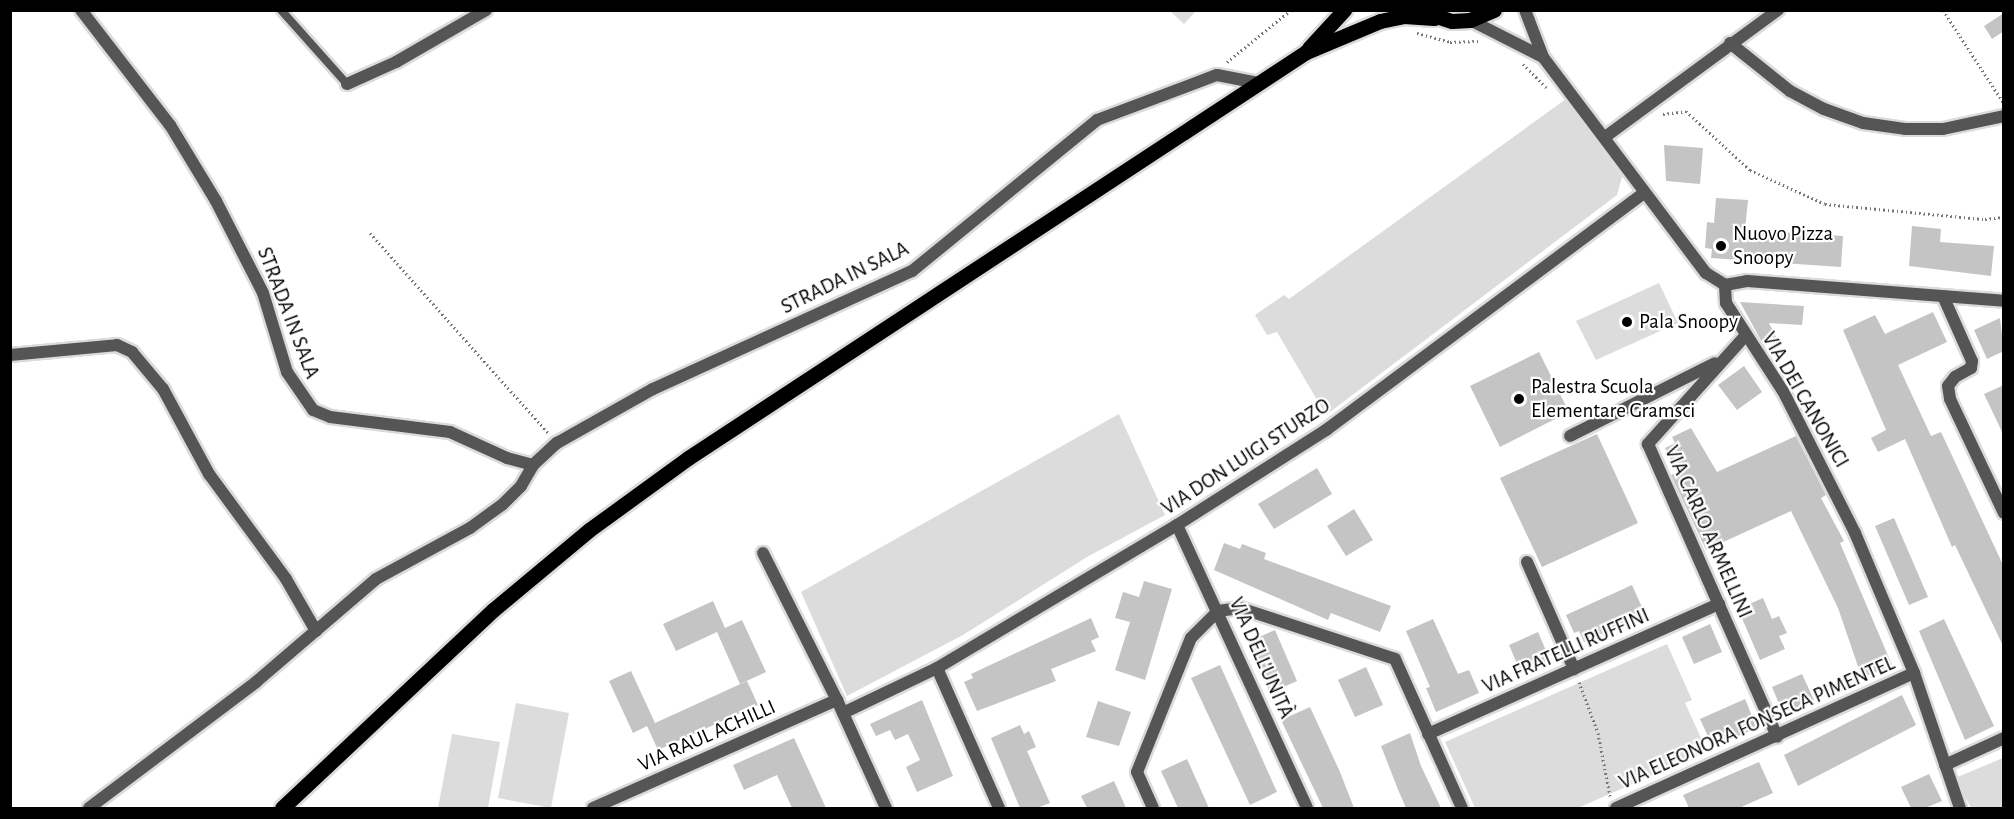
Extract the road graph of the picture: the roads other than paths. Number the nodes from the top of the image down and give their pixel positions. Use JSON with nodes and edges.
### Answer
{"nodes":[{"id":1,"x":81,"y":10,"type":"edge"},
{"id":2,"x":281,"y":10,"type":"edge"},
{"id":3,"x":486,"y":10,"type":"edge"},
{"id":4,"x":1344,"y":10,"type":"edge"},
{"id":5,"x":1494,"y":10,"type":"edge"},
{"id":6,"x":1525,"y":10,"type":"edge"},
{"id":7,"x":1778,"y":10,"type":"edge"},
{"id":8,"x":1428,"y":14,"type":"edge"},
{"id":9,"x":1470,"y":20,"type":"junction"},
{"id":10,"x":1730,"y":43,"type":"junction"},
{"id":11,"x":1306,"y":52,"type":"junction"},
{"id":12,"x":1543,"y":57,"type":"junction"},
{"id":13,"x":1258,"y":83,"type":"junction"},
{"id":14,"x":347,"y":84,"type":"joint"},
{"id":15,"x":2004,"y":116,"type":"edge"},
{"id":16,"x":1605,"y":137,"type":"junction"},
{"id":17,"x":1644,"y":193,"type":"junction"},
{"id":18,"x":1725,"y":285,"type":"junction"},
{"id":19,"x":1943,"y":296,"type":"junction"},
{"id":20,"x":2004,"y":302,"type":"edge"},
{"id":21,"x":1746,"y":335,"type":"junction"},
{"id":22,"x":10,"y":355,"type":"edge"},
{"id":23,"x":1722,"y":360,"type":"junction"},
{"id":24,"x":1570,"y":436,"type":"dead end"},
{"id":25,"x":533,"y":465,"type":"junction"},
{"id":26,"x":2004,"y":513,"type":"edge"},
{"id":27,"x":1177,"y":525,"type":"junction"},
{"id":28,"x":763,"y":553,"type":"dead end"},
{"id":29,"x":1527,"y":562,"type":"dead end"},
{"id":30,"x":1719,"y":604,"type":"junction"},
{"id":31,"x":1218,"y":611,"type":"junction"},
{"id":32,"x":316,"y":631,"type":"junction"},
{"id":33,"x":937,"y":668,"type":"junction"},
{"id":34,"x":1574,"y":669,"type":"junction"},
{"id":35,"x":1914,"y":673,"type":"junction"},
{"id":36,"x":837,"y":700,"type":"junction"},
{"id":37,"x":843,"y":713,"type":"junction"},
{"id":38,"x":1428,"y":734,"type":"junction"},
{"id":39,"x":1777,"y":737,"type":"junction"},
{"id":40,"x":2004,"y":738,"type":"edge"},
{"id":41,"x":1945,"y":765,"type":"junction"},
{"id":42,"x":1613,"y":804,"type":"edge"},
{"id":43,"x":89,"y":808,"type":"edge"},
{"id":44,"x":282,"y":808,"type":"edge"},
{"id":45,"x":593,"y":808,"type":"edge"},
{"id":46,"x":886,"y":808,"type":"edge"},
{"id":47,"x":999,"y":808,"type":"edge"},
{"id":48,"x":1152,"y":808,"type":"edge"},
{"id":49,"x":1307,"y":808,"type":"edge"},
{"id":50,"x":1462,"y":808,"type":"edge"},
{"id":51,"x":1958,"y":808,"type":"edge"}],
"edges":[{"from":1,"to":25,"type":"street","name":"STRADA IN SALA"},
{"from":2,"to":14,"type":"lane"},
{"from":3,"to":14,"type":"street"},
{"from":4,"to":11,"type":"main road"},
{"from":5,"to":9,"type":"main road"},
{"from":6,"to":12,"type":"street"},
{"from":7,"to":10,"type":"street"},
{"from":8,"to":9,"type":"main road"},
{"from":8,"to":11,"type":"main road"},
{"from":9,"to":12,"type":"street"},
{"from":10,"to":15,"type":"street"},
{"from":10,"to":16,"type":"street"},
{"from":11,"to":13,"type":"main road"},
{"from":12,"to":16,"type":"street"},
{"from":13,"to":25,"type":"street","name":"STRADA IN SALA"},
{"from":13,"to":44,"type":"main road"},
{"from":16,"to":17,"type":"street"},
{"from":17,"to":18,"type":"street"},
{"from":17,"to":27,"type":"street","name":"VIA DON LUIGI STURZO"},
{"from":18,"to":19,"type":"street"},
{"from":18,"to":21,"type":"street","name":"VIA DEI CANONICI"},
{"from":19,"to":20,"type":"street"},
{"from":19,"to":26,"type":"street"},
{"from":21,"to":23,"type":"street","name":"VIA CARLO ARMELLINI"},
{"from":21,"to":35,"type":"street","name":"VIA DEI CANONICI"},
{"from":22,"to":32,"type":"street"},
{"from":23,"to":24,"type":"street"},
{"from":23,"to":30,"type":"street","name":"VIA CARLO ARMELLINI"},
{"from":25,"to":32,"type":"street","name":"STRADA IN SALA"},
{"from":27,"to":31,"type":"street","name":"VIA DELL'UNITÀ"},
{"from":27,"to":33,"type":"street","name":"VIA DON LUIGI STURZO"},
{"from":28,"to":36,"type":"street"},
{"from":29,"to":34,"type":"street"},
{"from":30,"to":34,"type":"street","name":"VIA FRATELLI RUFFINI"},
{"from":30,"to":39,"type":"street","name":"VIA CARLO ARMELLINI"},
{"from":31,"to":38,"type":"street"},
{"from":31,"to":48,"type":"street"},
{"from":31,"to":49,"type":"street","name":"VIA DELL'UNITÀ"},
{"from":32,"to":43,"type":"street","name":"STRADA IN SALA"},
{"from":33,"to":37,"type":"street","name":"VIA DON LUIGI STURZO"},
{"from":33,"to":47,"type":"street"},
{"from":34,"to":38,"type":"street","name":"VIA FRATELLI RUFFINI"},
{"from":35,"to":39,"type":"street","name":"VIA ELEONORA FONSECA PIMENTEL"},
{"from":35,"to":41,"type":"street","name":"VIA DEI CANONICI"},
{"from":36,"to":37,"type":"street"},
{"from":36,"to":45,"type":"street","name":"VIA RAUL ACHILLI"},
{"from":37,"to":46,"type":"street"},
{"from":38,"to":50,"type":"street"},
{"from":39,"to":42,"type":"street","name":"VIA ELEONORA FONSECA PIMENTEL"},
{"from":40,"to":41,"type":"street"},
{"from":41,"to":51,"type":"street","name":"VIA DEI CANONICI"}]}
